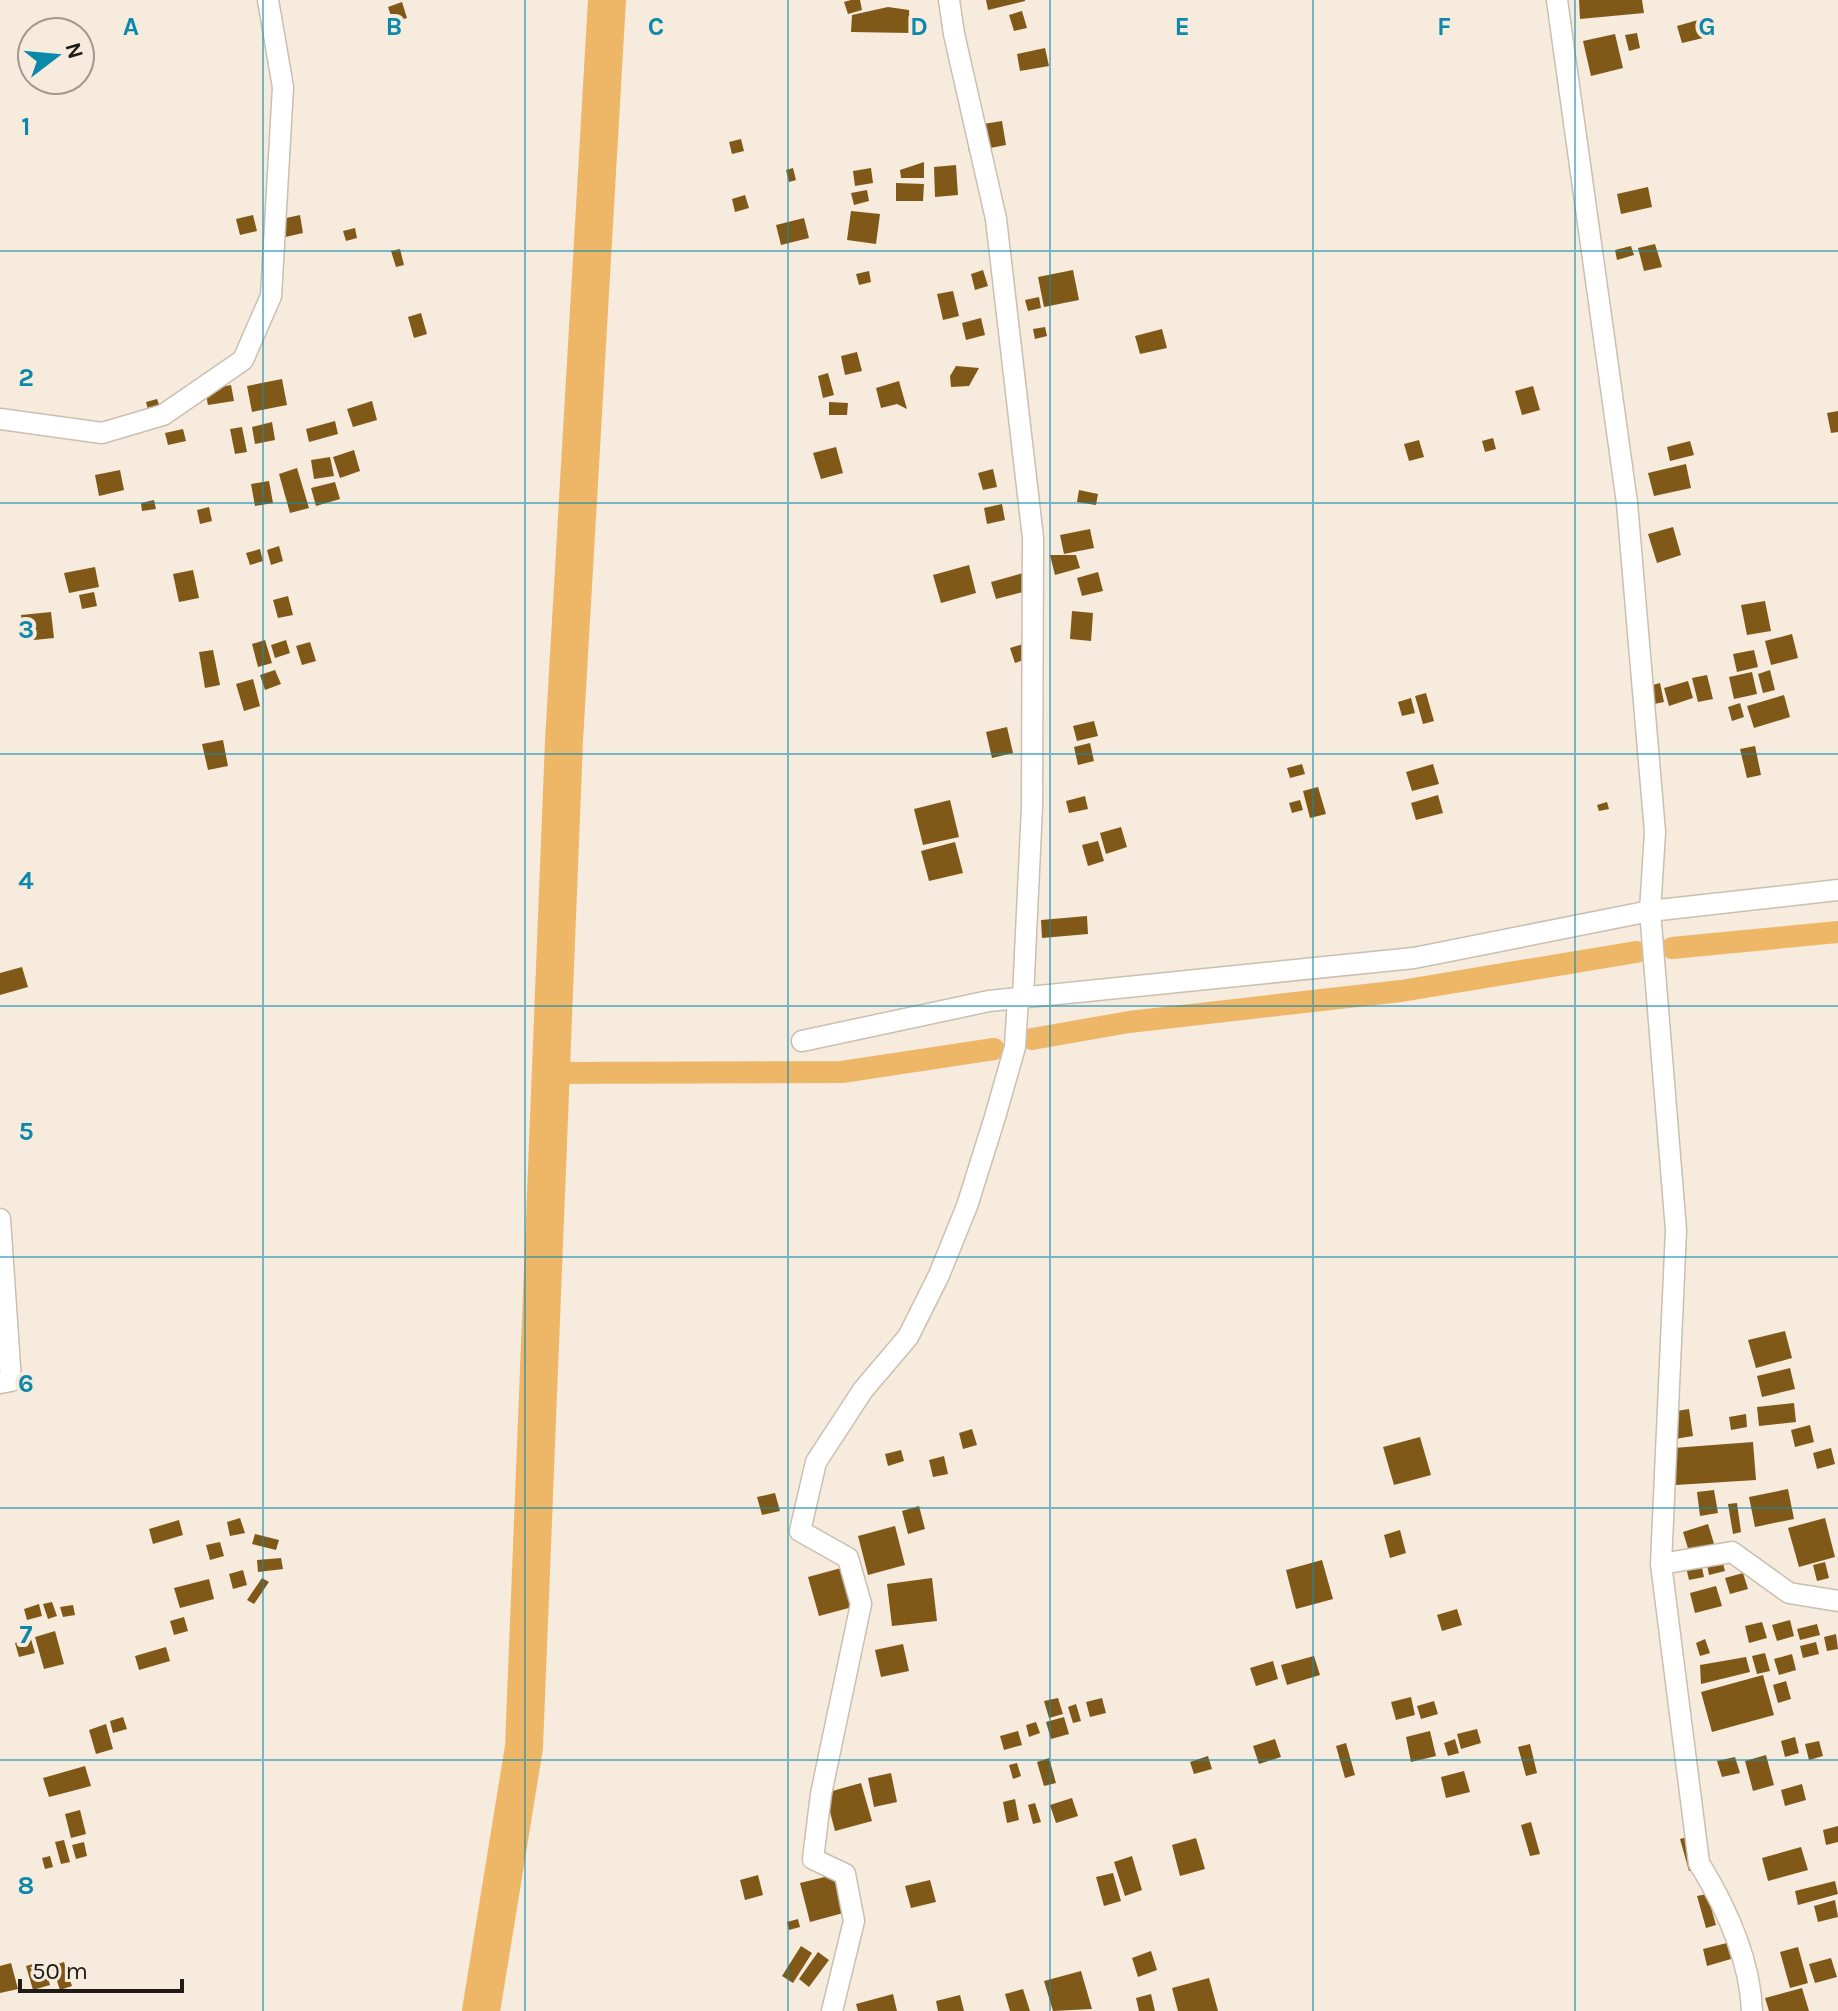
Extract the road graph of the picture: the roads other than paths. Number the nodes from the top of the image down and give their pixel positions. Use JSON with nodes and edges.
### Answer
{"nodes":[{"id":1,"x":268,"y":0,"type":"edge"},
{"id":2,"x":949,"y":0,"type":"edge"},
{"id":3,"x":1557,"y":0,"type":"edge"},
{"id":4,"x":0,"y":419,"type":"edge"},
{"id":5,"x":1838,"y":890,"type":"edge"},
{"id":6,"x":1650,"y":911,"type":"junction"},
{"id":7,"x":1021,"y":997,"type":"junction"},
{"id":8,"x":802,"y":1041,"type":"dead end"},
{"id":9,"x":0,"y":1219,"type":"edge"},
{"id":10,"x":0,"y":1383,"type":"edge"},
{"id":11,"x":1661,"y":1564,"type":"junction"},
{"id":12,"x":1838,"y":1601,"type":"edge"},
{"id":13,"x":832,"y":2011,"type":"edge"},
{"id":14,"x":1752,"y":2011,"type":"edge"}],
"edges":[{"from":1,"to":4,"type":"street"},
{"from":2,"to":7,"type":"street"},
{"from":3,"to":6,"type":"street"},
{"from":5,"to":6,"type":"street"},
{"from":6,"to":7,"type":"street"},
{"from":6,"to":11,"type":"street"},
{"from":7,"to":8,"type":"street"},
{"from":7,"to":13,"type":"street"},
{"from":9,"to":10,"type":"street"},
{"from":11,"to":12,"type":"street"},
{"from":11,"to":14,"type":"street"}]}
